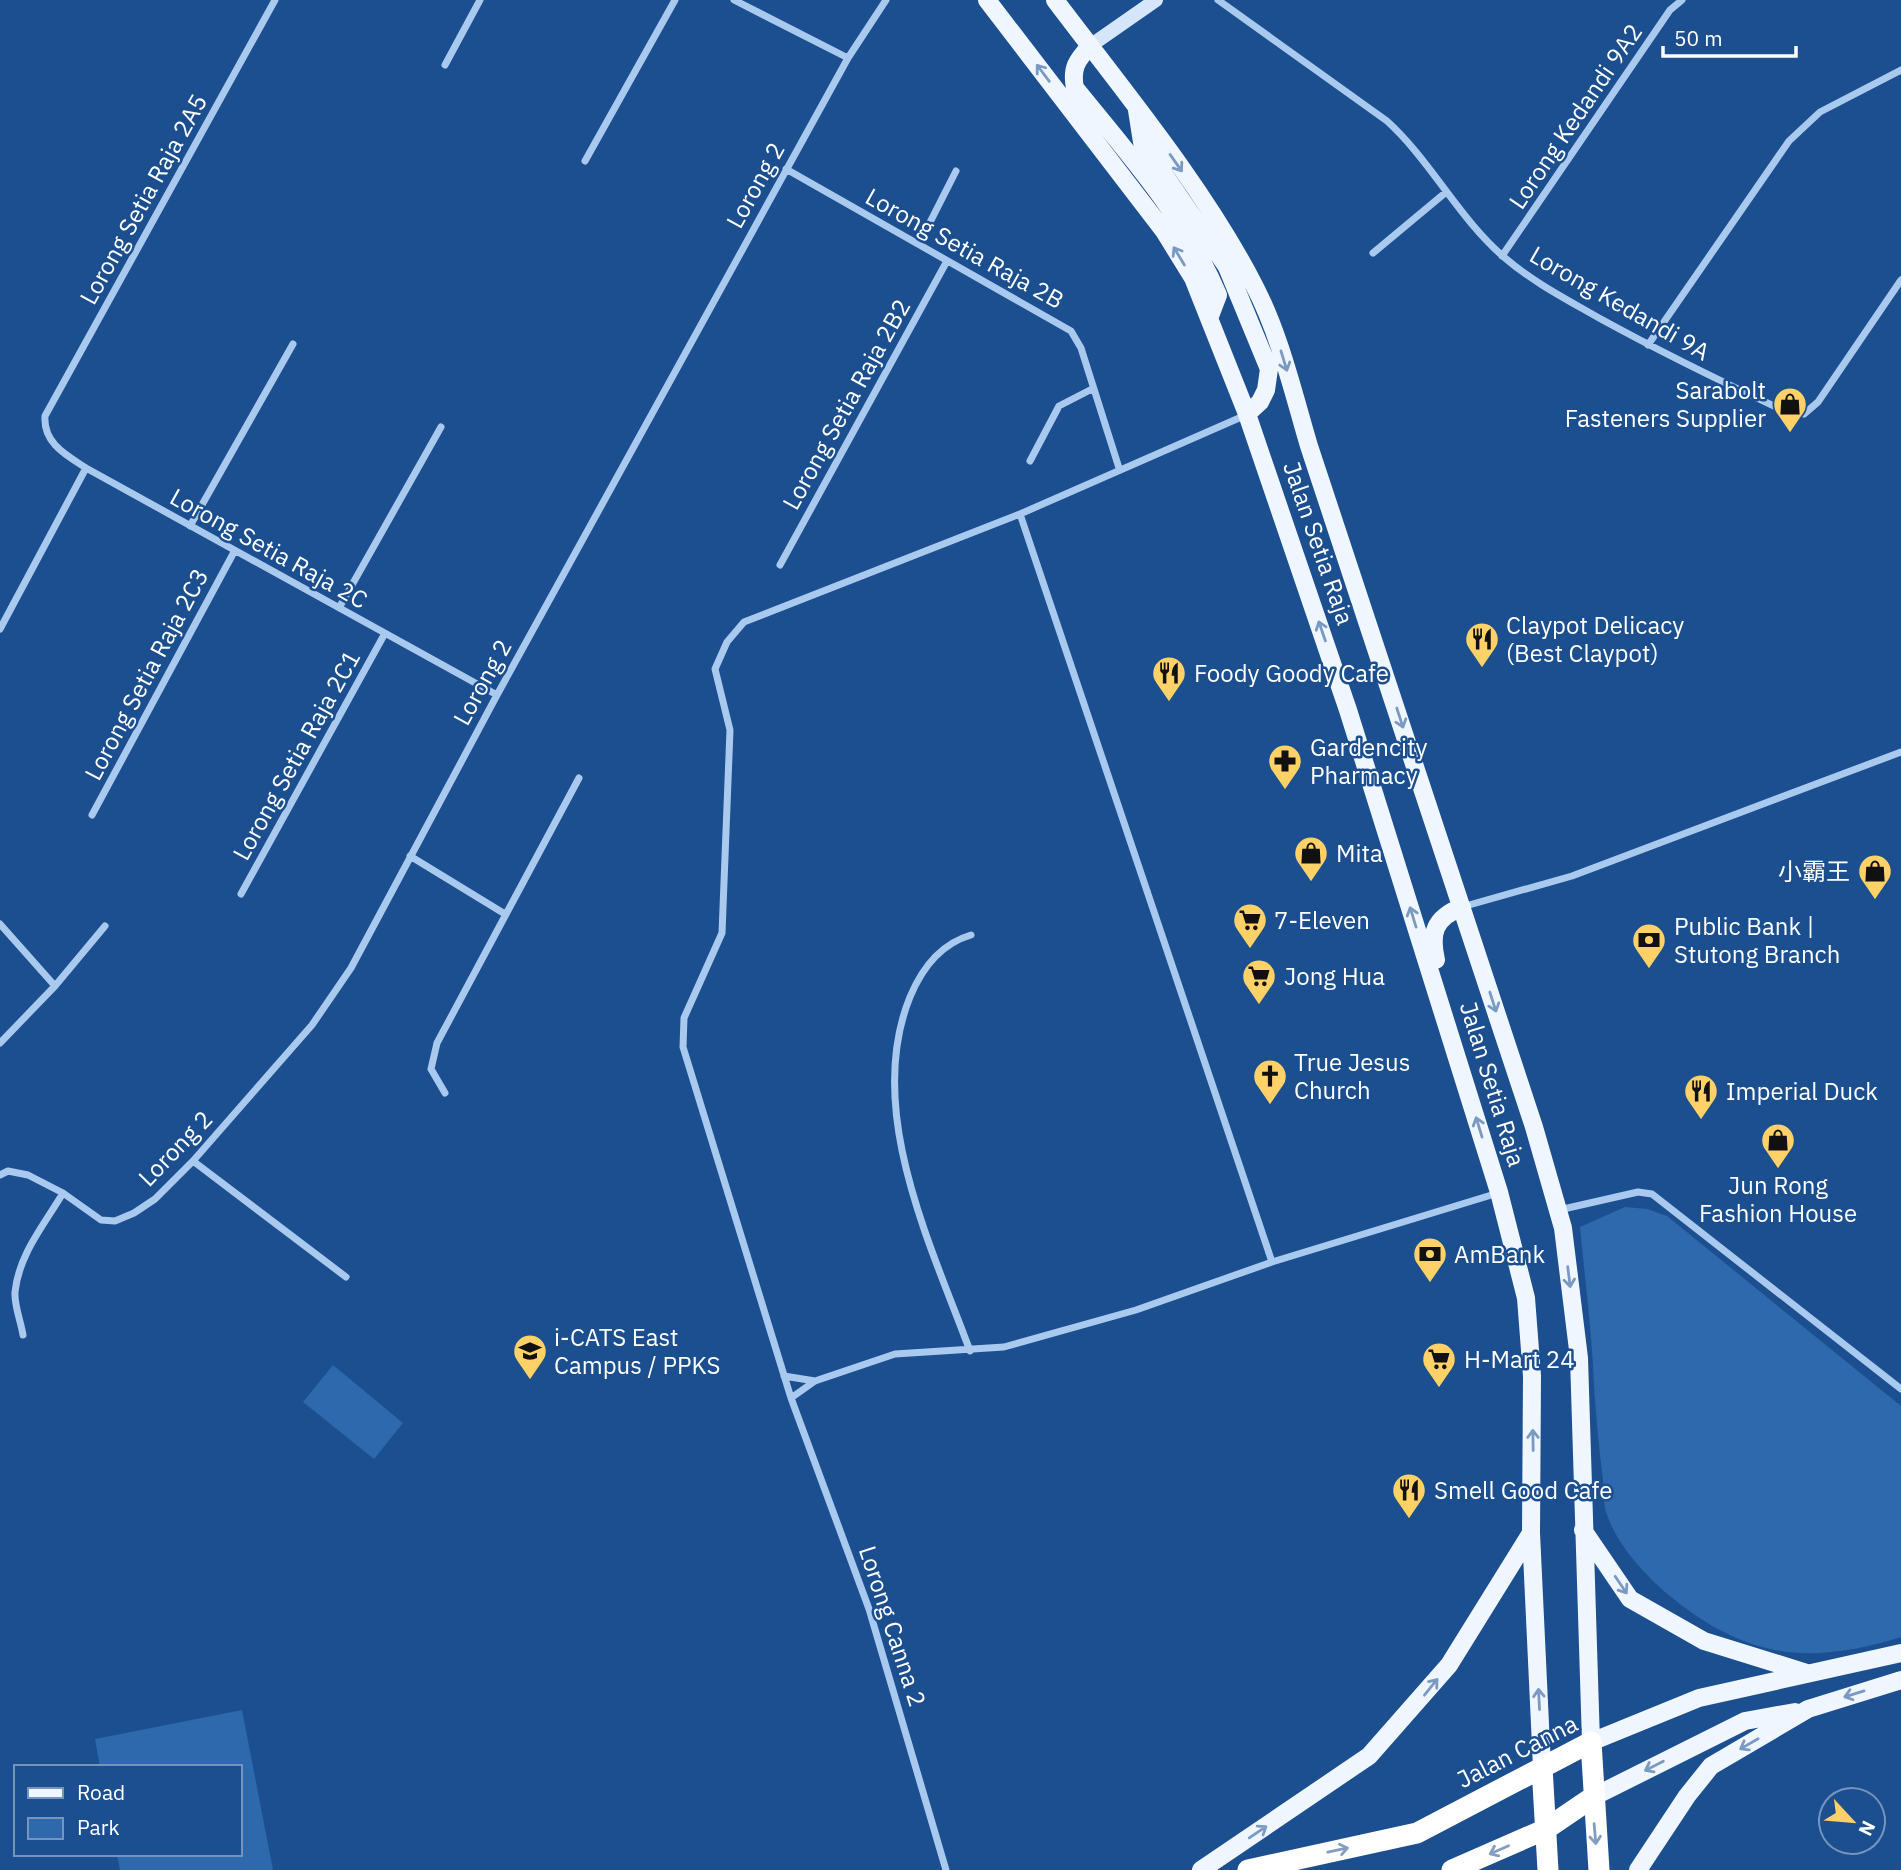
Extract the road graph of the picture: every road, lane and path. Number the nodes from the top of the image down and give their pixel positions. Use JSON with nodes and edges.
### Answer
{"nodes":[{"id":1,"x":275,"y":0,"type":"edge"},
{"id":2,"x":481,"y":0,"type":"edge"},
{"id":3,"x":675,"y":0,"type":"edge"},
{"id":4,"x":734,"y":0,"type":"edge"},
{"id":5,"x":886,"y":0,"type":"edge"},
{"id":6,"x":987,"y":0,"type":"edge"},
{"id":7,"x":1055,"y":0,"type":"edge"},
{"id":8,"x":1156,"y":0,"type":"edge"},
{"id":9,"x":1218,"y":0,"type":"edge"},
{"id":10,"x":1682,"y":0,"type":"edge"},
{"id":11,"x":1090,"y":46,"type":"junction"},
{"id":12,"x":848,"y":58,"type":"junction"},
{"id":13,"x":446,"y":65,"type":"dead end"},
{"id":14,"x":1901,"y":70,"type":"edge"},
{"id":15,"x":1137,"y":107,"type":"junction"},
{"id":16,"x":585,"y":161,"type":"dead end"},
{"id":17,"x":786,"y":169,"type":"junction"},
{"id":18,"x":956,"y":171,"type":"dead end"},
{"id":19,"x":1445,"y":193,"type":"junction"},
{"id":20,"x":919,"y":244,"type":"junction"},
{"id":21,"x":1373,"y":253,"type":"dead end"},
{"id":22,"x":1502,"y":256,"type":"junction"},
{"id":23,"x":947,"y":261,"type":"junction"},
{"id":24,"x":1901,"y":280,"type":"edge"},
{"id":25,"x":1210,"y":316,"type":"junction"},
{"id":26,"x":293,"y":344,"type":"dead end"},
{"id":27,"x":1648,"y":345,"type":"junction"},
{"id":28,"x":1093,"y":389,"type":"junction"},
{"id":29,"x":1247,"y":414,"type":"junction"},
{"id":30,"x":45,"y":416,"type":"joint"},
{"id":31,"x":441,"y":427,"type":"dead end"},
{"id":32,"x":1030,"y":461,"type":"dead end"},
{"id":33,"x":86,"y":468,"type":"junction"},
{"id":34,"x":1119,"y":468,"type":"junction"},
{"id":35,"x":1020,"y":514,"type":"junction"},
{"id":36,"x":190,"y":526,"type":"junction"},
{"id":37,"x":234,"y":552,"type":"junction"},
{"id":38,"x":780,"y":565,"type":"dead end"},
{"id":39,"x":339,"y":608,"type":"junction"},
{"id":40,"x":0,"y":629,"type":"edge"},
{"id":41,"x":384,"y":635,"type":"junction"},
{"id":42,"x":497,"y":695,"type":"junction"},
{"id":43,"x":1901,"y":752,"type":"edge"},
{"id":44,"x":579,"y":778,"type":"dead end"},
{"id":45,"x":92,"y":815,"type":"dead end"},
{"id":46,"x":410,"y":856,"type":"junction"},
{"id":47,"x":242,"y":894,"type":"dead end"},
{"id":48,"x":1462,"y":907,"type":"junction"},
{"id":49,"x":505,"y":914,"type":"junction"},
{"id":50,"x":0,"y":924,"type":"edge"},
{"id":51,"x":105,"y":926,"type":"dead end"},
{"id":52,"x":971,"y":935,"type":"dead end"},
{"id":53,"x":55,"y":986,"type":"junction"},
{"id":54,"x":1448,"y":1029,"type":"junction"},
{"id":55,"x":0,"y":1043,"type":"edge"},
{"id":56,"x":445,"y":1093,"type":"dead end"},
{"id":57,"x":193,"y":1161,"type":"junction"},
{"id":58,"x":0,"y":1175,"type":"edge"},
{"id":59,"x":1499,"y":1192,"type":"junction"},
{"id":60,"x":63,"y":1193,"type":"junction"},
{"id":61,"x":1558,"y":1210,"type":"junction"},
{"id":62,"x":1272,"y":1262,"type":"junction"},
{"id":63,"x":346,"y":1277,"type":"dead end"},
{"id":64,"x":23,"y":1335,"type":"dead end"},
{"id":65,"x":970,"y":1351,"type":"junction"},
{"id":66,"x":784,"y":1376,"type":"junction"},
{"id":67,"x":815,"y":1381,"type":"junction"},
{"id":68,"x":1901,"y":1389,"type":"edge"},
{"id":69,"x":791,"y":1398,"type":"junction"},
{"id":70,"x":1582,"y":1529,"type":"junction"},
{"id":71,"x":1531,"y":1533,"type":"junction"},
{"id":72,"x":1901,"y":1653,"type":"edge"},
{"id":73,"x":1810,"y":1674,"type":"junction"},
{"id":74,"x":1901,"y":1680,"type":"edge"},
{"id":75,"x":1808,"y":1709,"type":"junction"},
{"id":76,"x":1591,"y":1742,"type":"junction"},
{"id":77,"x":1542,"y":1767,"type":"junction"},
{"id":78,"x":1593,"y":1797,"type":"junction"},
{"id":79,"x":1546,"y":1829,"type":"junction"},
{"id":80,"x":946,"y":1870,"type":"edge"},
{"id":81,"x":1201,"y":1870,"type":"edge"},
{"id":82,"x":1248,"y":1870,"type":"edge"},
{"id":83,"x":1452,"y":1870,"type":"edge"},
{"id":84,"x":1548,"y":1870,"type":"edge"},
{"id":85,"x":1599,"y":1870,"type":"edge"},
{"id":86,"x":1638,"y":1870,"type":"edge"}],
"edges":[{"from":1,"to":30,"type":"street","name":"Lorong Setia Raja 2A5"},
{"from":2,"to":13,"type":"street"},
{"from":3,"to":16,"type":"street"},
{"from":4,"to":12,"type":"street"},
{"from":5,"to":12,"type":"street","name":"Lorong 2"},
{"from":25,"to":6,"type":"main road","name":"Jalan Setia Raja","one_way":true},
{"from":7,"to":11,"type":"main road","name":"Jalan Setia Raja"},
{"from":8,"to":11,"type":"street"},
{"from":9,"to":19,"type":"street","name":"Lorong Kedandi 9A"},
{"from":10,"to":22,"type":"street","name":"Lorong Kedandi 9A2"},
{"from":11,"to":15,"type":"main road","name":"Jalan Setia Raja"},
{"from":11,"to":25,"type":"main road"},
{"from":12,"to":17,"type":"street","name":"Lorong 2"},
{"from":14,"to":27,"type":"street"},
{"from":15,"to":29,"type":"main road"},
{"from":15,"to":48,"type":"main road","name":"Jalan Setia Raja","one_way":true},
{"from":17,"to":20,"type":"street","name":"Lorong Setia Raja 2B"},
{"from":17,"to":42,"type":"street","name":"Lorong 2"},
{"from":18,"to":20,"type":"street"},
{"from":19,"to":21,"type":"street"},
{"from":19,"to":22,"type":"street","name":"Lorong Kedandi 9A"},
{"from":20,"to":23,"type":"street","name":"Lorong Setia Raja 2B"},
{"from":22,"to":27,"type":"street","name":"Lorong Kedandi 9A"},
{"from":23,"to":28,"type":"street","name":"Lorong Setia Raja 2B"},
{"from":23,"to":38,"type":"street","name":"Lorong Setia Raja 2B2"},
{"from":24,"to":27,"type":"street","name":"Lorong Kedandi 9A"},
{"from":25,"to":29,"type":"main road","name":"Jalan Setia Raja"},
{"from":26,"to":36,"type":"street"},
{"from":28,"to":32,"type":"street"},
{"from":28,"to":34,"type":"street","name":"Lorong Setia Raja 2B"},
{"from":29,"to":34,"type":"street","name":"Lorong Canna 2"},
{"from":54,"to":29,"type":"main road","name":"Jalan Setia Raja","one_way":true},
{"from":30,"to":33,"type":"street","name":"Lorong Setia Raja 2C"},
{"from":31,"to":39,"type":"street"},
{"from":33,"to":36,"type":"street","name":"Lorong Setia Raja 2C"},
{"from":33,"to":40,"type":"street"},
{"from":34,"to":35,"type":"street","name":"Lorong Canna 2"},
{"from":35,"to":62,"type":"street"},
{"from":35,"to":66,"type":"street","name":"Lorong Canna 2"},
{"from":36,"to":37,"type":"street","name":"Lorong Setia Raja 2C"},
{"from":37,"to":39,"type":"street","name":"Lorong Setia Raja 2C"},
{"from":37,"to":45,"type":"street","name":"Lorong Setia Raja 2C3"},
{"from":39,"to":41,"type":"street","name":"Lorong Setia Raja 2C"},
{"from":41,"to":42,"type":"street","name":"Lorong Setia Raja 2C"},
{"from":41,"to":47,"type":"street","name":"Lorong Setia Raja 2C1"},
{"from":42,"to":46,"type":"street","name":"Lorong 2"},
{"from":43,"to":48,"type":"street"},
{"from":44,"to":49,"type":"street"},
{"from":46,"to":49,"type":"street"},
{"from":46,"to":57,"type":"street","name":"Lorong 2"},
{"from":48,"to":54,"type":"main road"},
{"from":48,"to":61,"type":"main road","name":"Jalan Setia Raja","one_way":true},
{"from":49,"to":56,"type":"street"},
{"from":50,"to":53,"type":"street"},
{"from":51,"to":53,"type":"street"},
{"from":52,"to":65,"type":"street"},
{"from":53,"to":55,"type":"street"},
{"from":59,"to":54,"type":"main road","name":"Jalan Setia Raja","one_way":true},
{"from":57,"to":60,"type":"street","name":"Lorong 2"},
{"from":57,"to":63,"type":"street"},
{"from":58,"to":60,"type":"street","name":"Lorong 2"},
{"from":59,"to":62,"type":"street"},
{"from":71,"to":59,"type":"main road","name":"Jalan Setia Raja","one_way":true},
{"from":60,"to":64,"type":"street"},
{"from":61,"to":68,"type":"street"},
{"from":61,"to":70,"type":"main road","name":"Jalan Setia Raja","one_way":true},
{"from":62,"to":65,"type":"street"},
{"from":65,"to":67,"type":"street"},
{"from":66,"to":67,"type":"street"},
{"from":66,"to":69,"type":"street","name":"Lorong Canna 2"},
{"from":67,"to":69,"type":"street"},
{"from":69,"to":80,"type":"street","name":"Lorong Canna 2"},
{"from":70,"to":73,"type":"main road","one_way":true},
{"from":70,"to":76,"type":"main road","name":"Jalan Setia Raja"},
{"from":77,"to":71,"type":"main road","name":"Jalan Setia Raja","one_way":true},
{"from":81,"to":71,"type":"main road","one_way":true},
{"from":72,"to":73,"type":"main road","name":"Jalan Canna"},
{"from":73,"to":76,"type":"main road","name":"Jalan Canna"},
{"from":74,"to":75,"type":"main road","one_way":true},
{"from":75,"to":78,"type":"main road","one_way":true},
{"from":75,"to":86,"type":"main road","one_way":true},
{"from":76,"to":77,"type":"highway","name":"Jalan Canna"},
{"from":76,"to":78,"type":"highway"},
{"from":77,"to":79,"type":"highway"},
{"from":82,"to":77,"type":"highway","name":"Jalan Canna","one_way":true},
{"from":78,"to":79,"type":"highway"},
{"from":78,"to":85,"type":"highway","one_way":true},
{"from":79,"to":83,"type":"highway","one_way":true},
{"from":79,"to":84,"type":"highway"}]}
